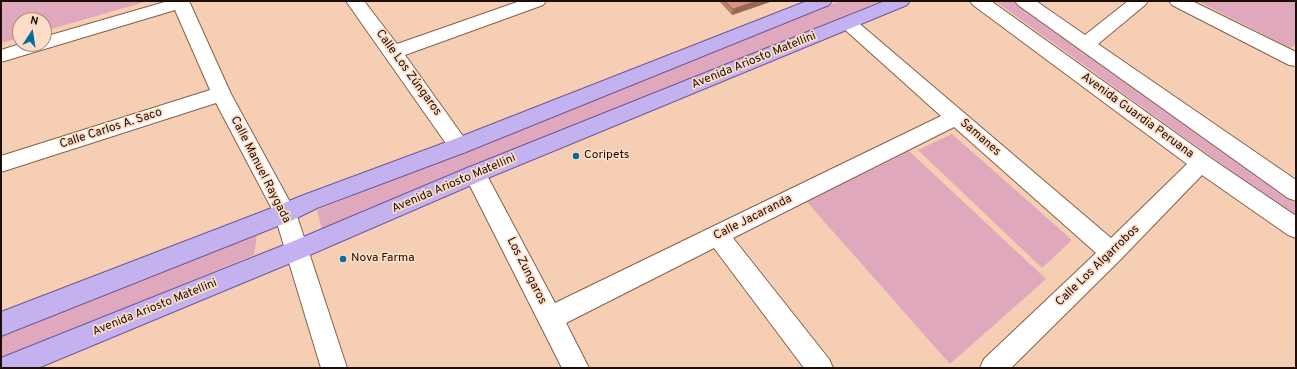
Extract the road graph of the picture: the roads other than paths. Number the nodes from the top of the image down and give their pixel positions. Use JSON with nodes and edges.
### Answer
{"nodes":[{"id":1,"x":355,"y":1,"type":"edge"},
{"id":2,"x":537,"y":1,"type":"edge"},
{"id":3,"x":823,"y":1,"type":"edge"},
{"id":4,"x":901,"y":1,"type":"edge"},
{"id":5,"x":979,"y":1,"type":"edge"},
{"id":6,"x":1024,"y":1,"type":"edge"},
{"id":7,"x":1139,"y":1,"type":"edge"},
{"id":8,"x":1178,"y":1,"type":"edge"},
{"id":9,"x":180,"y":2,"type":"edge"},
{"id":10,"x":848,"y":23,"type":"junction"},
{"id":11,"x":52,"y":41,"type":"edge"},
{"id":12,"x":1085,"y":44,"type":"junction"},
{"id":13,"x":15,"y":52,"type":"edge"},
{"id":14,"x":393,"y":52,"type":"junction"},
{"id":15,"x":1,"y":56,"type":"edge"},
{"id":16,"x":1296,"y":60,"type":"edge"},
{"id":17,"x":221,"y":94,"type":"junction"},
{"id":18,"x":956,"y":117,"type":"junction"},
{"id":19,"x":459,"y":146,"type":"junction"},
{"id":20,"x":1202,"y":163,"type":"junction"},
{"id":21,"x":1,"y":164,"type":"edge"},
{"id":22,"x":475,"y":174,"type":"junction"},
{"id":23,"x":1296,"y":192,"type":"edge"},
{"id":24,"x":285,"y":213,"type":"junction"},
{"id":25,"x":1296,"y":228,"type":"edge"},
{"id":26,"x":718,"y":236,"type":"junction"},
{"id":27,"x":297,"y":250,"type":"junction"},
{"id":28,"x":1112,"y":252,"type":"junction"},
{"id":29,"x":550,"y":318,"type":"junction"},
{"id":30,"x":1,"y":324,"type":"edge"},
{"id":31,"x":7,"y":368,"type":"edge"},
{"id":32,"x":334,"y":368,"type":"edge"},
{"id":33,"x":576,"y":368,"type":"edge"},
{"id":34,"x":820,"y":368,"type":"edge"},
{"id":35,"x":993,"y":368,"type":"edge"}],
"edges":[{"from":1,"to":14,"type":"street","name":"Calle Los Zúngaros"},
{"from":2,"to":14,"type":"street"},
{"from":3,"to":19,"type":"main road"},
{"from":4,"to":10,"type":"main road","name":"Avenida Ariosto Matellini"},
{"from":5,"to":20,"type":"street","name":"Avenida Guardia Peruana"},
{"from":6,"to":12,"type":"street"},
{"from":7,"to":12,"type":"street"},
{"from":8,"to":16,"type":"street"},
{"from":9,"to":11,"type":"street"},
{"from":9,"to":17,"type":"street","name":"Calle Manuel Raygada"},
{"from":10,"to":18,"type":"street","name":"Samanes"},
{"from":10,"to":22,"type":"main road","name":"Avenida Ariosto Matellini"},
{"from":12,"to":23,"type":"street"},
{"from":13,"to":15,"type":"street"},
{"from":14,"to":19,"type":"street","name":"Calle Los Zúngaros"},
{"from":17,"to":21,"type":"street","name":"Calle Carlos A. Saco"},
{"from":17,"to":24,"type":"street","name":"Calle Manuel Raygada"},
{"from":18,"to":26,"type":"street","name":"Calle Jacaranda"},
{"from":18,"to":28,"type":"street","name":"Samanes"},
{"from":19,"to":24,"type":"main road"},
{"from":20,"to":25,"type":"street","name":"Avenida Guardia Peruana"},
{"from":20,"to":28,"type":"street","name":"Calle Los Algarrobos"},
{"from":22,"to":27,"type":"main road","name":"Avenida Ariosto Matellini"},
{"from":22,"to":29,"type":"street","name":"Los Zungaros"},
{"from":24,"to":27,"type":"street","name":"Calle Manuel Raygada"},
{"from":24,"to":30,"type":"main road"},
{"from":26,"to":29,"type":"street","name":"Calle Jacaranda"},
{"from":26,"to":34,"type":"street"},
{"from":27,"to":31,"type":"main road","name":"Avenida Ariosto Matellini"},
{"from":27,"to":32,"type":"street","name":"Calle Manuel Raygada"},
{"from":28,"to":35,"type":"street","name":"Calle Los Algarrobos"},
{"from":29,"to":33,"type":"street","name":"Los Zungaros"}]}
